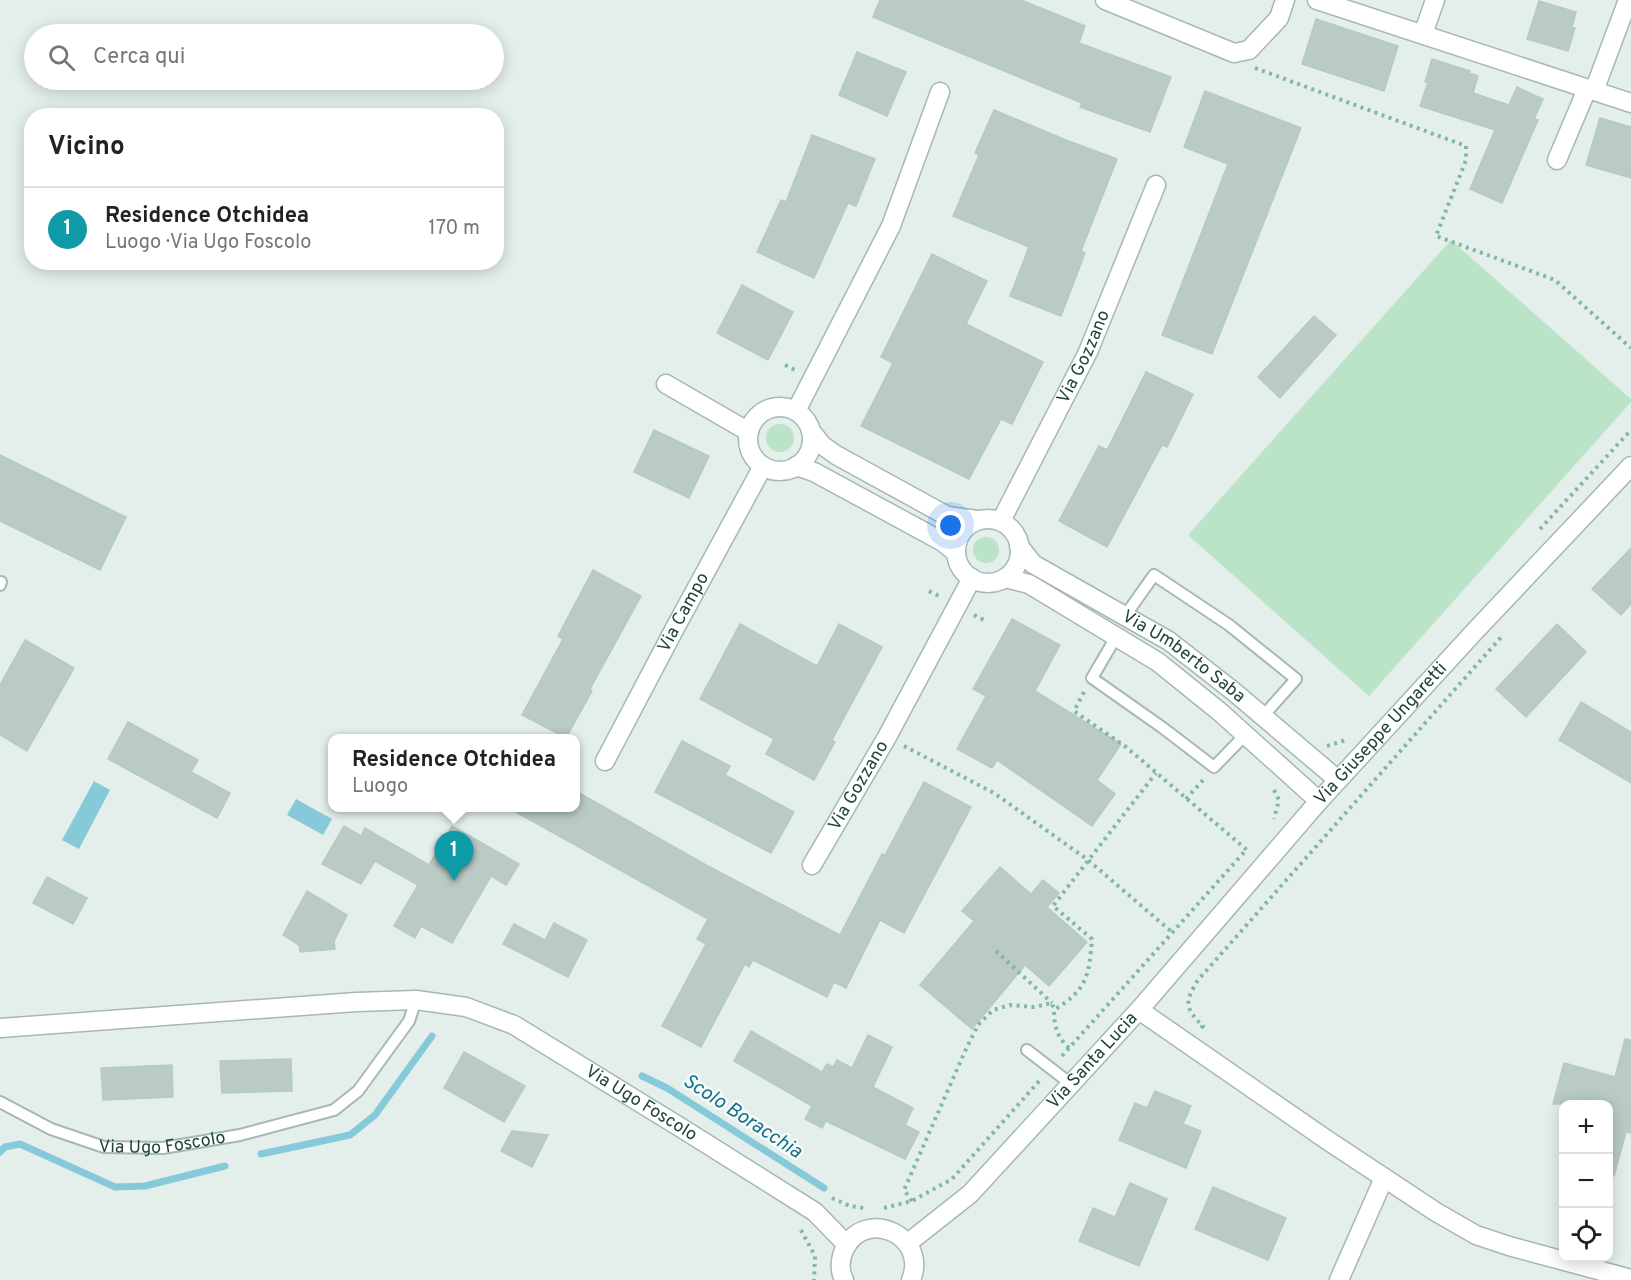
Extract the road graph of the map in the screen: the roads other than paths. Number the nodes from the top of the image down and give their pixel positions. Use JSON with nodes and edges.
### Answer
{"nodes":[{"id":1,"x":1105,"y":0,"type":"edge"},
{"id":2,"x":1285,"y":0,"type":"edge"},
{"id":3,"x":1317,"y":0,"type":"edge"},
{"id":4,"x":1435,"y":0,"type":"edge"},
{"id":5,"x":1628,"y":0,"type":"edge"},
{"id":6,"x":1423,"y":34,"type":"junction"},
{"id":7,"x":1591,"y":90,"type":"junction"},
{"id":8,"x":940,"y":92,"type":"dead end"},
{"id":9,"x":1631,"y":103,"type":"edge"},
{"id":10,"x":1557,"y":160,"type":"dead end"},
{"id":11,"x":1156,"y":185,"type":"dead end"},
{"id":12,"x":666,"y":384,"type":"dead end"},
{"id":13,"x":796,"y":411,"type":"junction"},
{"id":14,"x":812,"y":431,"type":"junction"},
{"id":15,"x":749,"y":432,"type":"junction"},
{"id":16,"x":764,"y":466,"type":"junction"},
{"id":17,"x":796,"y":466,"type":"junction"},
{"id":18,"x":1631,"y":466,"type":"edge"},
{"id":19,"x":977,"y":520,"type":"junction"},
{"id":20,"x":1001,"y":521,"type":"junction"},
{"id":21,"x":1019,"y":546,"type":"junction"},
{"id":22,"x":956,"y":552,"type":"junction"},
{"id":23,"x":972,"y":578,"type":"junction"},
{"id":24,"x":1005,"y":578,"type":"junction"},
{"id":25,"x":1125,"y":616,"type":"junction"},
{"id":26,"x":1116,"y":637,"type":"junction"},
{"id":27,"x":1263,"y":716,"type":"junction"},
{"id":28,"x":1245,"y":735,"type":"junction"},
{"id":29,"x":605,"y":761,"type":"dead end"},
{"id":30,"x":1338,"y":780,"type":"junction"},
{"id":31,"x":1319,"y":801,"type":"junction"},
{"id":32,"x":812,"y":865,"type":"dead end"},
{"id":33,"x":417,"y":1000,"type":"junction"},
{"id":34,"x":1139,"y":1010,"type":"junction"},
{"id":35,"x":0,"y":1028,"type":"edge"},
{"id":36,"x":1027,"y":1050,"type":"dead end"},
{"id":37,"x":1071,"y":1084,"type":"junction"},
{"id":38,"x":0,"y":1102,"type":"edge"},
{"id":39,"x":1384,"y":1178,"type":"junction"},
{"id":40,"x":908,"y":1244,"type":"junction"},
{"id":41,"x":847,"y":1245,"type":"junction"},
{"id":42,"x":842,"y":1278,"type":"edge"},
{"id":43,"x":1631,"y":1279,"type":"edge"},
{"id":44,"x":911,"y":1280,"type":"edge"},
{"id":45,"x":1339,"y":1280,"type":"edge"}],
"edges":[{"from":1,"to":2,"type":"street"},
{"from":3,"to":6,"type":"street"},
{"from":4,"to":6,"type":"street"},
{"from":5,"to":7,"type":"street"},
{"from":6,"to":7,"type":"street"},
{"from":7,"to":9,"type":"street"},
{"from":7,"to":10,"type":"street"},
{"from":8,"to":13,"type":"street"},
{"from":11,"to":20,"type":"street","name":"Via Gozzano"},
{"from":12,"to":15,"type":"street"},
{"from":13,"to":14,"type":"street"},
{"from":13,"to":15,"type":"street"},
{"from":14,"to":17,"type":"street"},
{"from":14,"to":19,"type":"street"},
{"from":15,"to":16,"type":"street"},
{"from":16,"to":17,"type":"street"},
{"from":16,"to":29,"type":"street","name":"Via Campo"},
{"from":17,"to":22,"type":"street"},
{"from":18,"to":30,"type":"street","name":"Via Giuseppe Ungaretti"},
{"from":19,"to":20,"type":"street"},
{"from":19,"to":22,"type":"street"},
{"from":20,"to":21,"type":"street"},
{"from":21,"to":24,"type":"street"},
{"from":21,"to":25,"type":"street","name":"Via Umberto Saba"},
{"from":22,"to":23,"type":"street"},
{"from":23,"to":24,"type":"street"},
{"from":23,"to":32,"type":"street","name":"Via Gozzano"},
{"from":24,"to":26,"type":"street","name":"Via Umberto Saba"},
{"from":25,"to":27,"type":"street","name":"Via Umberto Saba"},
{"from":25,"to":27,"type":"lane"},
{"from":26,"to":28,"type":"street","name":"Via Umberto Saba"},
{"from":26,"to":28,"type":"lane"},
{"from":27,"to":30,"type":"street","name":"Via Umberto Saba"},
{"from":28,"to":31,"type":"street","name":"Via Umberto Saba"},
{"from":30,"to":31,"type":"street","name":"Via Giuseppe Ungaretti"},
{"from":31,"to":34,"type":"street","name":"Via Giuseppe Ungaretti"},
{"from":33,"to":35,"type":"street","name":"Via Ugo Foscolo"},
{"from":33,"to":38,"type":"lane","name":"Via Ugo Foscolo"},
{"from":33,"to":41,"type":"street","name":"Via Ugo Foscolo"},
{"from":34,"to":37,"type":"street","name":"Via Santa Lucia"},
{"from":34,"to":39,"type":"street","name":"Via Santa Lucia"},
{"from":36,"to":37,"type":"lane"},
{"from":37,"to":40,"type":"street","name":"Via Santa Lucia"},
{"from":39,"to":43,"type":"street","name":"Via Santa Lucia"},
{"from":39,"to":45,"type":"street"},
{"from":40,"to":41,"type":"street"},
{"from":40,"to":44,"type":"street"},
{"from":41,"to":42,"type":"street"}]}
